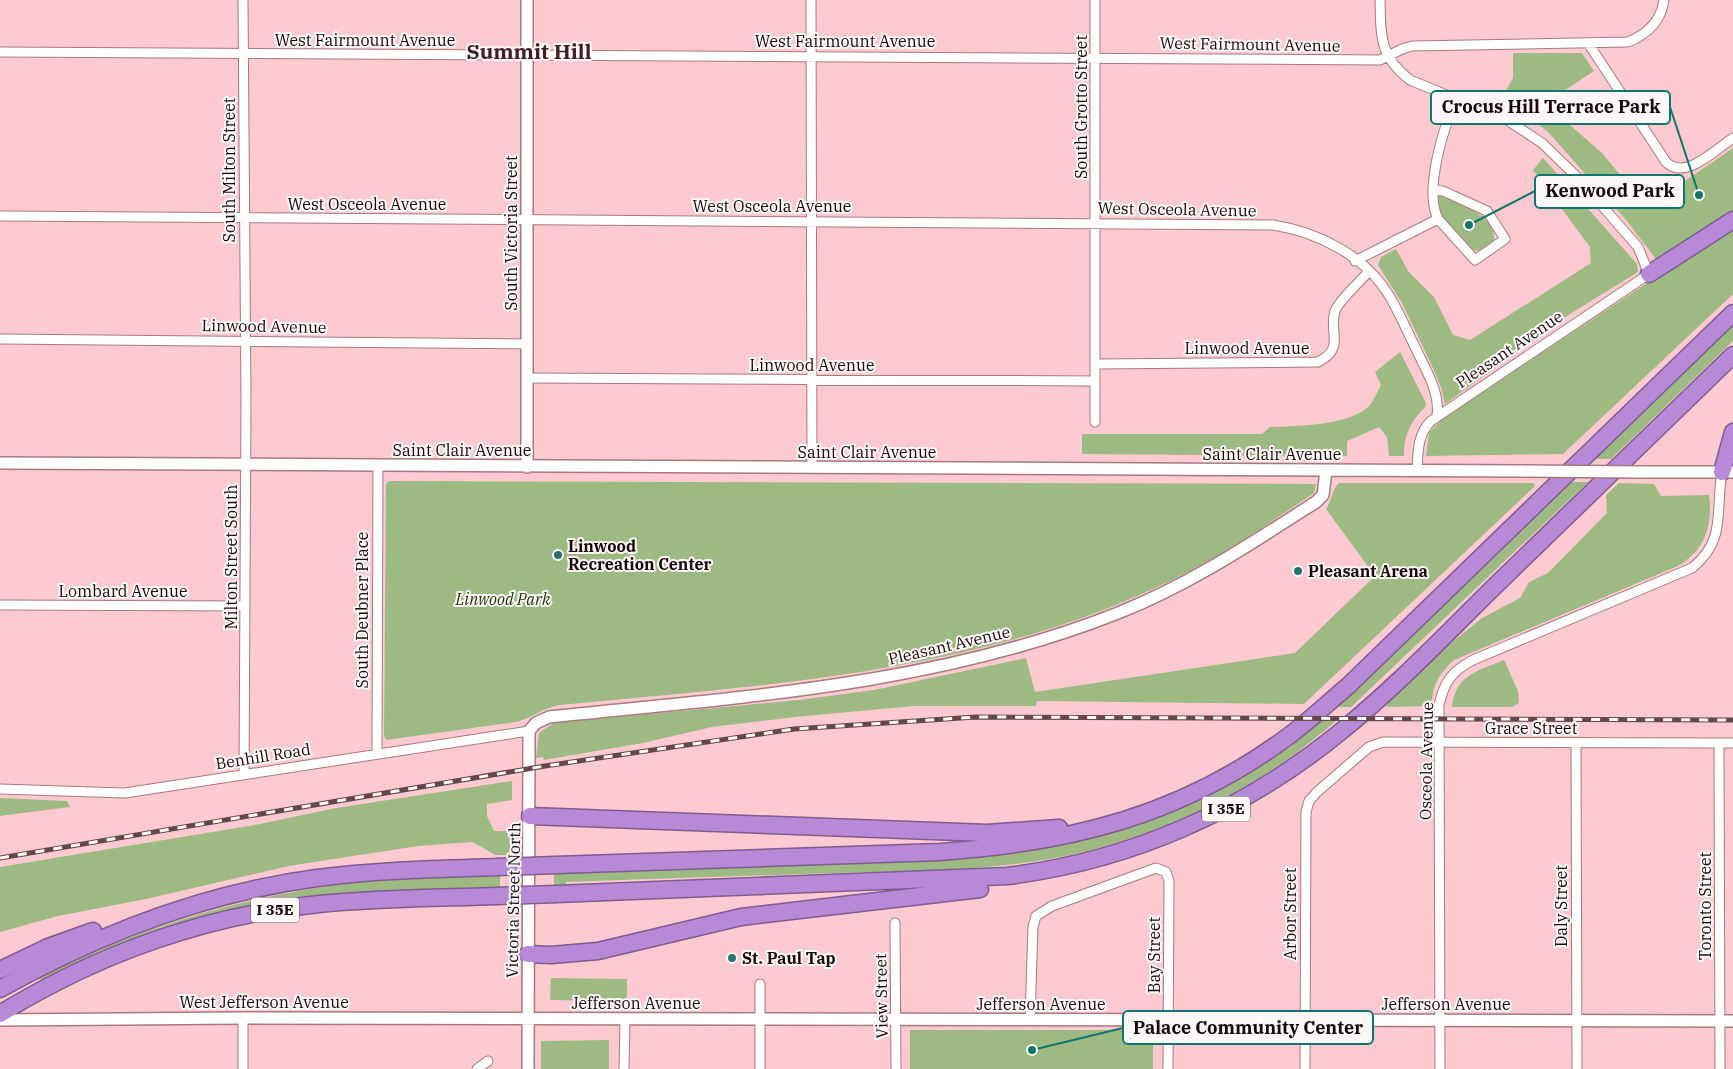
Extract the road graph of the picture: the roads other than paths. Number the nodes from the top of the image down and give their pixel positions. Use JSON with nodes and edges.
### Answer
{"nodes":[{"id":1,"x":243,"y":0,"type":"edge"},
{"id":2,"x":527,"y":0,"type":"edge"},
{"id":3,"x":811,"y":0,"type":"edge"},
{"id":4,"x":1095,"y":0,"type":"edge"},
{"id":5,"x":1380,"y":0,"type":"edge"},
{"id":6,"x":1664,"y":0,"type":"edge"},
{"id":7,"x":1588,"y":43,"type":"junction"},
{"id":8,"x":0,"y":52,"type":"edge"},
{"id":9,"x":243,"y":54,"type":"junction"},
{"id":10,"x":527,"y":55,"type":"junction"},
{"id":11,"x":811,"y":56,"type":"junction"},
{"id":12,"x":1096,"y":57,"type":"junction"},
{"id":13,"x":1388,"y":57,"type":"junction"},
{"id":14,"x":1457,"y":100,"type":"junction"},
{"id":15,"x":1733,"y":138,"type":"edge"},
{"id":16,"x":1433,"y":190,"type":"junction"},
{"id":17,"x":0,"y":216,"type":"edge"},
{"id":18,"x":245,"y":218,"type":"junction"},
{"id":19,"x":1438,"y":218,"type":"junction"},
{"id":20,"x":528,"y":220,"type":"junction"},
{"id":21,"x":1733,"y":220,"type":"edge"},
{"id":22,"x":812,"y":222,"type":"junction"},
{"id":23,"x":1096,"y":224,"type":"junction"},
{"id":24,"x":1355,"y":260,"type":"junction"},
{"id":25,"x":1368,"y":272,"type":"junction"},
{"id":26,"x":1649,"y":274,"type":"junction"},
{"id":27,"x":1733,"y":314,"type":"edge"},
{"id":28,"x":0,"y":339,"type":"edge"},
{"id":29,"x":246,"y":341,"type":"junction"},
{"id":30,"x":528,"y":344,"type":"junction"},
{"id":31,"x":1733,"y":355,"type":"edge"},
{"id":32,"x":1096,"y":364,"type":"junction"},
{"id":33,"x":528,"y":378,"type":"junction"},
{"id":34,"x":812,"y":381,"type":"junction"},
{"id":35,"x":1096,"y":381,"type":"junction"},
{"id":36,"x":1437,"y":416,"type":"junction"},
{"id":37,"x":1095,"y":422,"type":"dead end"},
{"id":38,"x":1733,"y":432,"type":"edge"},
{"id":39,"x":0,"y":463,"type":"edge"},
{"id":40,"x":246,"y":464,"type":"junction"},
{"id":41,"x":378,"y":466,"type":"junction"},
{"id":42,"x":528,"y":466,"type":"junction"},
{"id":43,"x":812,"y":467,"type":"junction"},
{"id":44,"x":1326,"y":471,"type":"junction"},
{"id":45,"x":1417,"y":471,"type":"junction"},
{"id":46,"x":1727,"y":472,"type":"edge"},
{"id":47,"x":0,"y":605,"type":"edge"},
{"id":48,"x":245,"y":606,"type":"junction"},
{"id":49,"x":529,"y":731,"type":"junction"},
{"id":50,"x":1440,"y":742,"type":"junction"},
{"id":51,"x":1576,"y":743,"type":"junction"},
{"id":52,"x":1720,"y":743,"type":"junction"},
{"id":53,"x":1733,"y":743,"type":"edge"},
{"id":54,"x":376,"y":754,"type":"junction"},
{"id":55,"x":1340,"y":773,"type":"joint"},
{"id":56,"x":244,"y":774,"type":"junction"},
{"id":57,"x":0,"y":790,"type":"edge"},
{"id":58,"x":530,"y":816,"type":"junction"},
{"id":59,"x":1131,"y":818,"type":"junction"},
{"id":60,"x":1095,"y":860,"type":"junction"},
{"id":61,"x":175,"y":911,"type":"junction"},
{"id":62,"x":895,"y":923,"type":"dead end"},
{"id":63,"x":528,"y":954,"type":"junction"},
{"id":64,"x":0,"y":970,"type":"edge"},
{"id":65,"x":760,"y":984,"type":"dead end"},
{"id":66,"x":0,"y":989,"type":"edge"},
{"id":67,"x":0,"y":1014,"type":"edge"},
{"id":68,"x":243,"y":1018,"type":"junction"},
{"id":69,"x":528,"y":1018,"type":"junction"},
{"id":70,"x":0,"y":1020,"type":"edge"},
{"id":71,"x":625,"y":1020,"type":"junction"},
{"id":72,"x":760,"y":1020,"type":"junction"},
{"id":73,"x":896,"y":1020,"type":"junction"},
{"id":74,"x":1030,"y":1020,"type":"junction"},
{"id":75,"x":1168,"y":1020,"type":"junction"},
{"id":76,"x":1305,"y":1020,"type":"junction"},
{"id":77,"x":1440,"y":1021,"type":"junction"},
{"id":78,"x":1576,"y":1021,"type":"junction"},
{"id":79,"x":1720,"y":1021,"type":"junction"},
{"id":80,"x":1733,"y":1021,"type":"edge"},
{"id":81,"x":488,"y":1061,"type":"dead end"},
{"id":82,"x":243,"y":1069,"type":"edge"},
{"id":83,"x":477,"y":1069,"type":"edge"},
{"id":84,"x":528,"y":1069,"type":"edge"},
{"id":85,"x":624,"y":1069,"type":"edge"},
{"id":86,"x":760,"y":1069,"type":"edge"},
{"id":87,"x":896,"y":1069,"type":"edge"},
{"id":88,"x":1168,"y":1069,"type":"edge"},
{"id":89,"x":1304,"y":1069,"type":"edge"},
{"id":90,"x":1440,"y":1069,"type":"edge"},
{"id":91,"x":1577,"y":1069,"type":"edge"},
{"id":92,"x":1720,"y":1069,"type":"edge"}],
"edges":[{"from":1,"to":9,"type":"street","name":"South Milton Street"},
{"from":2,"to":10,"type":"street","name":"South Victoria Street"},
{"from":3,"to":11,"type":"street"},
{"from":4,"to":12,"type":"street","name":"South Grotto Street"},
{"from":5,"to":13,"type":"street"},
{"from":6,"to":7,"type":"street","name":"West Fairmount Avenue"},
{"from":7,"to":13,"type":"street","name":"West Fairmount Avenue"},
{"from":7,"to":15,"type":"street"},
{"from":8,"to":9,"type":"street","name":"West Fairmount Avenue"},
{"from":9,"to":10,"type":"street","name":"West Fairmount Avenue"},
{"from":9,"to":18,"type":"street","name":"South Milton Street"},
{"from":10,"to":11,"type":"street","name":"West Fairmount Avenue"},
{"from":10,"to":20,"type":"street","name":"South Victoria Street"},
{"from":11,"to":12,"type":"street","name":"West Fairmount Avenue"},
{"from":11,"to":22,"type":"street"},
{"from":12,"to":13,"type":"street","name":"West Fairmount Avenue"},
{"from":12,"to":23,"type":"street","name":"South Grotto Street"},
{"from":13,"to":14,"type":"street"},
{"from":14,"to":16,"type":"street"},
{"from":14,"to":26,"type":"street"},
{"from":16,"to":19,"type":"street"},
{"from":16,"to":19,"type":"street"},
{"from":17,"to":18,"type":"street","name":"West Osceola Avenue"},
{"from":18,"to":20,"type":"street","name":"West Osceola Avenue"},
{"from":18,"to":29,"type":"street","name":"South Milton Street"},
{"from":19,"to":24,"type":"street"},
{"from":20,"to":22,"type":"street","name":"West Osceola Avenue"},
{"from":20,"to":30,"type":"street","name":"South Victoria Street"},
{"from":21,"to":26,"type":"highway"},
{"from":22,"to":23,"type":"street","name":"West Osceola Avenue"},
{"from":22,"to":34,"type":"street"},
{"from":23,"to":24,"type":"street","name":"West Osceola Avenue"},
{"from":23,"to":32,"type":"street","name":"South Grotto Street"},
{"from":24,"to":25,"type":"street","name":"West Osceola Avenue"},
{"from":25,"to":32,"type":"street","name":"Linwood Avenue"},
{"from":25,"to":36,"type":"street","name":"West Osceola Avenue"},
{"from":26,"to":36,"type":"street","name":"Pleasant Avenue"},
{"from":27,"to":59,"type":"highway","number":"I 35E"},
{"from":28,"to":29,"type":"street","name":"Linwood Avenue"},
{"from":29,"to":30,"type":"street","name":"Linwood Avenue"},
{"from":29,"to":40,"type":"street","name":"Milton Street South"},
{"from":30,"to":33,"type":"street","name":"South Victoria Street"},
{"from":31,"to":60,"type":"highway","number":"I 35E"},
{"from":32,"to":35,"type":"street","name":"South Grotto Street"},
{"from":33,"to":34,"type":"street","name":"Linwood Avenue"},
{"from":33,"to":42,"type":"street","name":"South Victoria Street"},
{"from":34,"to":35,"type":"street","name":"Linwood Avenue"},
{"from":34,"to":43,"type":"street"},
{"from":35,"to":37,"type":"street"},
{"from":36,"to":45,"type":"street","name":"Pleasant Avenue"},
{"from":38,"to":46,"type":"highway"},
{"from":39,"to":40,"type":"street","name":"Saint Clair Avenue"},
{"from":40,"to":41,"type":"street","name":"Saint Clair Avenue"},
{"from":40,"to":48,"type":"street","name":"Milton Street South"},
{"from":41,"to":42,"type":"street","name":"Saint Clair Avenue"},
{"from":41,"to":54,"type":"street","name":"South Deubner Place"},
{"from":42,"to":43,"type":"street","name":"Saint Clair Avenue"},
{"from":43,"to":44,"type":"street","name":"Saint Clair Avenue"},
{"from":44,"to":45,"type":"street","name":"Saint Clair Avenue"},
{"from":44,"to":49,"type":"street","name":"Pleasant Avenue"},
{"from":45,"to":46,"type":"street","name":"Saint Clair Avenue","bridge":true},
{"from":46,"to":50,"type":"street","name":"Osceola Avenue"},
{"from":47,"to":48,"type":"street","name":"Lombard Avenue"},
{"from":48,"to":56,"type":"street","name":"Milton Street South"},
{"from":49,"to":54,"type":"street","name":"Benhill Road"},
{"from":49,"to":58,"type":"street","name":"Victoria Street North"},
{"from":50,"to":51,"type":"street","name":"Grace Street"},
{"from":50,"to":55,"type":"street","name":"Grace Street"},
{"from":50,"to":77,"type":"street","name":"Osceola Avenue"},
{"from":51,"to":52,"type":"street","name":"Grace Street"},
{"from":51,"to":78,"type":"street","name":"Daly Street"},
{"from":52,"to":53,"type":"street","name":"Grace Street"},
{"from":52,"to":79,"type":"street","name":"Toronto Street"},
{"from":54,"to":56,"type":"street","name":"Benhill Road"},
{"from":55,"to":76,"type":"street","name":"Arbor Street"},
{"from":56,"to":57,"type":"street","name":"Benhill Road"},
{"from":58,"to":59,"type":"highway"},
{"from":58,"to":63,"type":"street","name":"Victoria Street North"},
{"from":59,"to":61,"type":"highway","number":"I 35E","bridge":true},
{"from":60,"to":63,"type":"highway"},
{"from":60,"to":67,"type":"highway","number":"I 35E","bridge":true},
{"from":61,"to":64,"type":"highway"},
{"from":61,"to":66,"type":"highway","number":"I 35E"},
{"from":62,"to":73,"type":"street","name":"View Street"},
{"from":63,"to":69,"type":"street","name":"Victoria Street North"},
{"from":65,"to":72,"type":"street"},
{"from":68,"to":69,"type":"street","name":"West Jefferson Avenue"},
{"from":68,"to":70,"type":"street","name":"West Jefferson Avenue"},
{"from":68,"to":82,"type":"street"},
{"from":69,"to":71,"type":"street","name":"Jefferson Avenue"},
{"from":69,"to":84,"type":"street","name":"Victoria Street North"},
{"from":71,"to":72,"type":"street","name":"Jefferson Avenue"},
{"from":71,"to":85,"type":"street"},
{"from":72,"to":73,"type":"street","name":"Jefferson Avenue"},
{"from":72,"to":86,"type":"street"},
{"from":73,"to":74,"type":"street","name":"Jefferson Avenue"},
{"from":73,"to":87,"type":"street","name":"View Street"},
{"from":74,"to":75,"type":"street","name":"Jefferson Avenue"},
{"from":74,"to":75,"type":"street","name":"Bay Street"},
{"from":75,"to":76,"type":"street","name":"Jefferson Avenue"},
{"from":75,"to":88,"type":"street","name":"Bay Street"},
{"from":76,"to":77,"type":"street","name":"Jefferson Avenue"},
{"from":76,"to":89,"type":"street","name":"Arbor Street"},
{"from":77,"to":78,"type":"street","name":"Jefferson Avenue"},
{"from":77,"to":90,"type":"street","name":"Osceola Avenue"},
{"from":78,"to":79,"type":"street","name":"Jefferson Avenue"},
{"from":78,"to":91,"type":"street","name":"Daly Street"},
{"from":79,"to":80,"type":"street","name":"Jefferson Avenue"},
{"from":79,"to":92,"type":"street","name":"Toronto Street"},
{"from":81,"to":83,"type":"street"}]}
